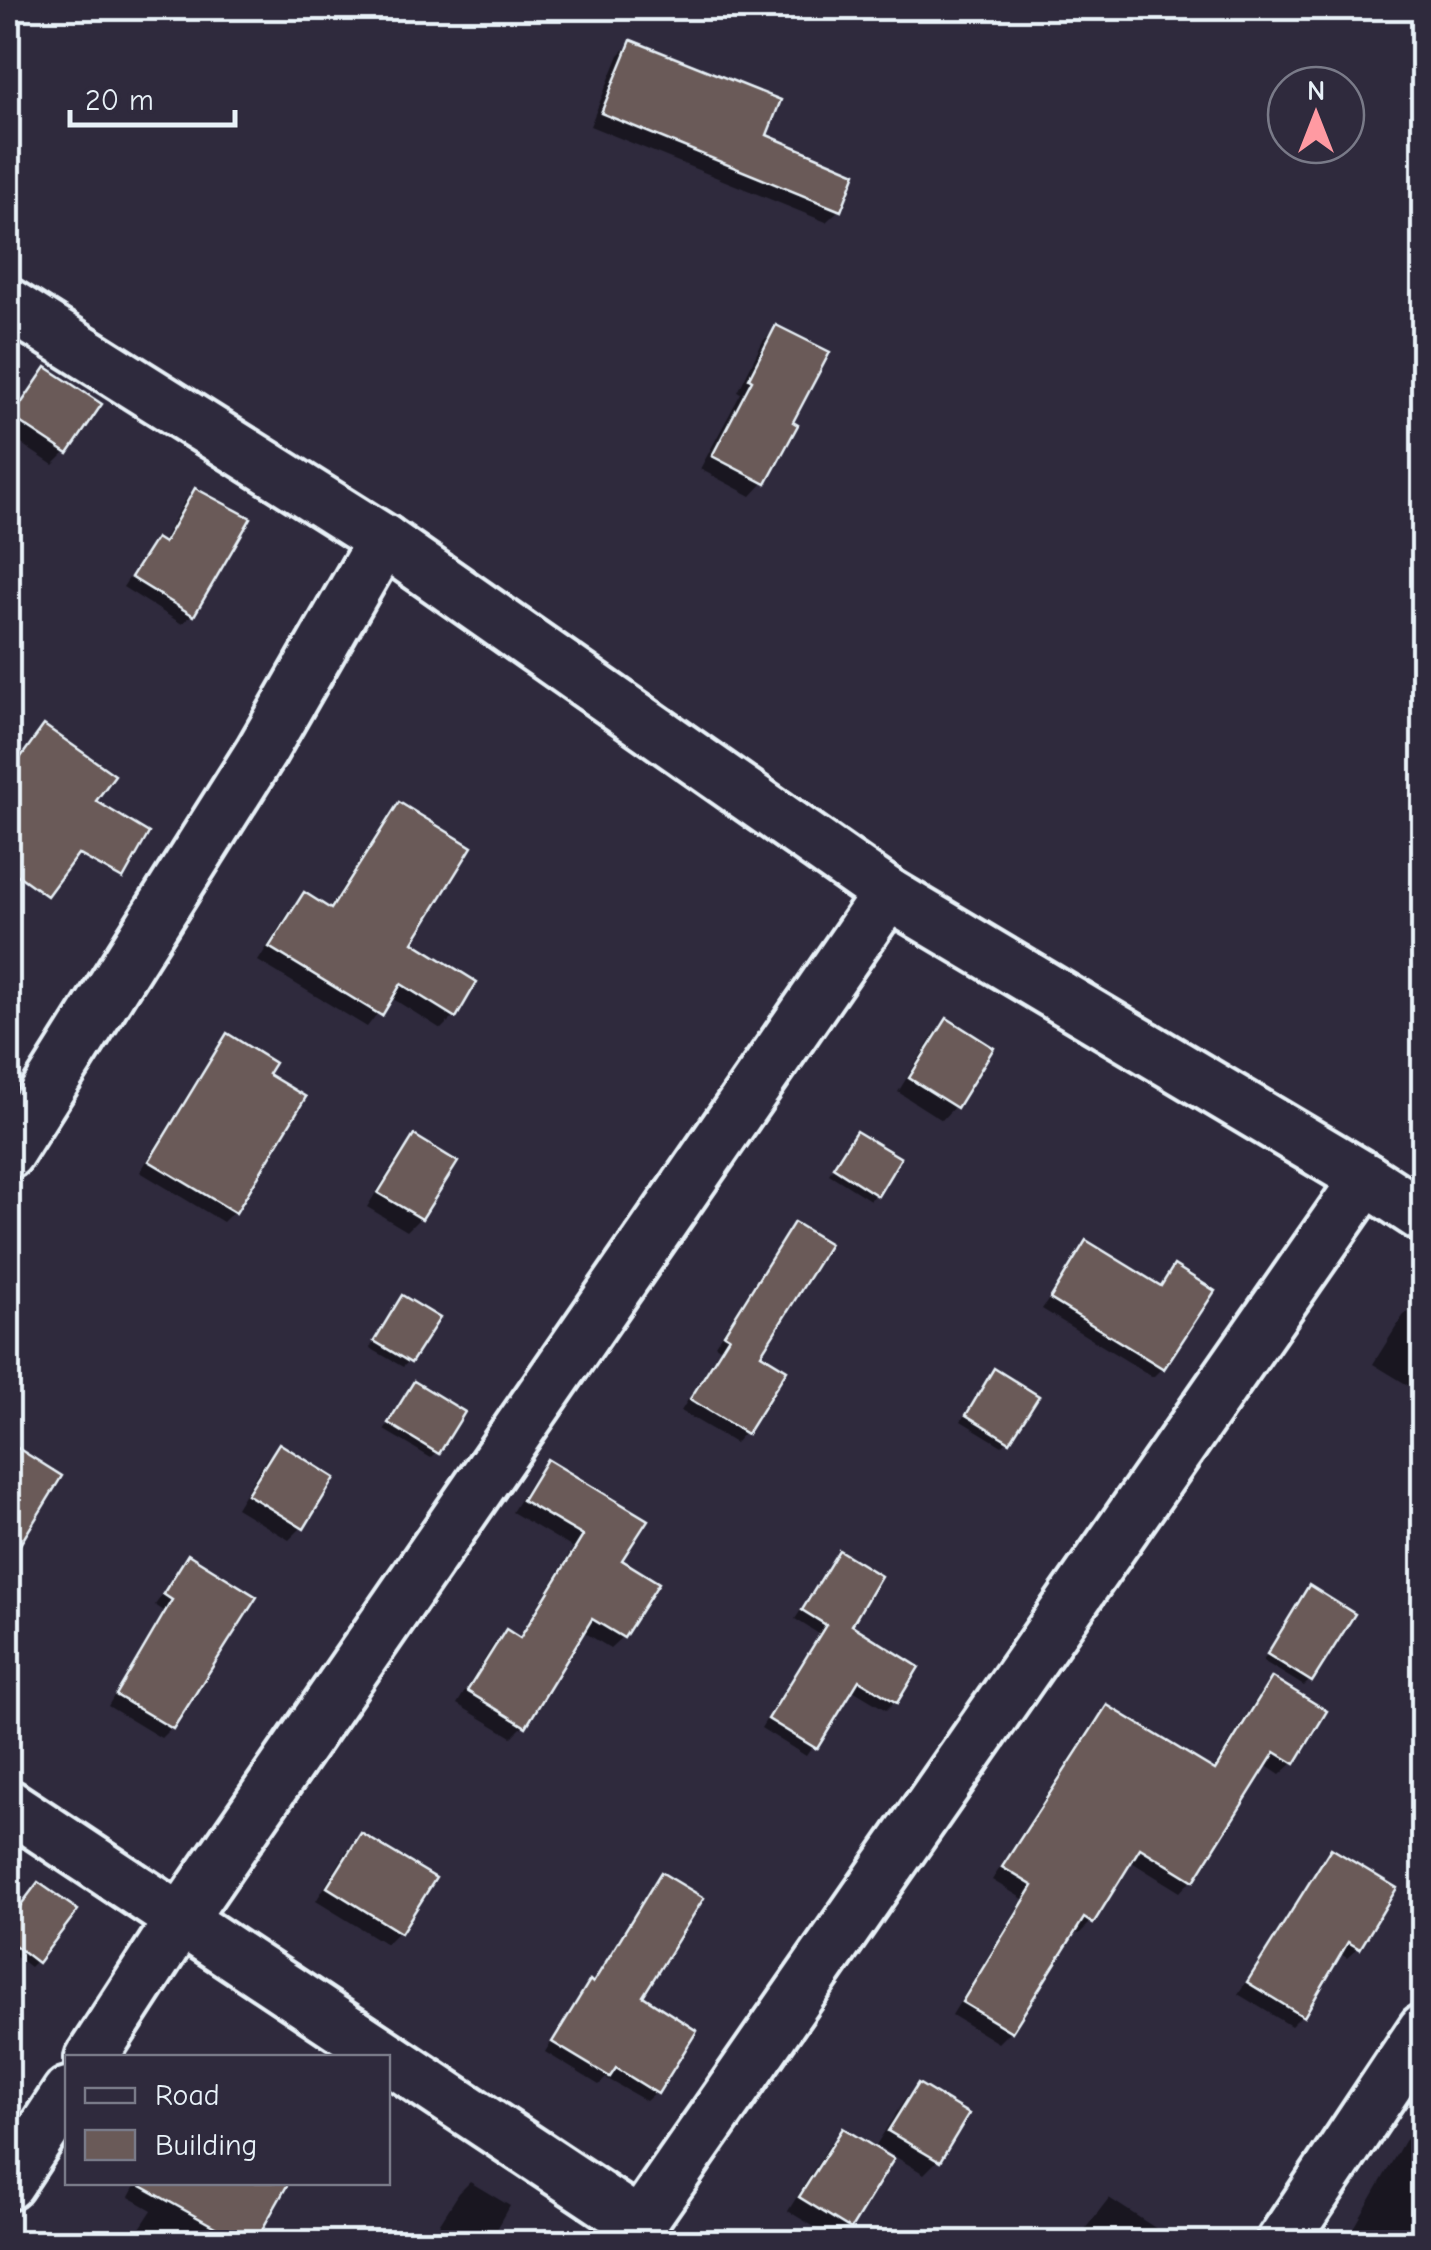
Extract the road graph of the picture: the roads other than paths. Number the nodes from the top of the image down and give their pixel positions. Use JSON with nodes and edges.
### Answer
{"nodes":[{"id":1,"x":8,"y":304,"type":"edge"},
{"id":2,"x":384,"y":540,"type":"junction"},
{"id":3,"x":888,"y":894,"type":"junction"},
{"id":4,"x":8,"y":1153,"type":"edge"},
{"id":5,"x":1366,"y":1179,"type":"junction"},
{"id":6,"x":1424,"y":1217,"type":"edge"},
{"id":7,"x":8,"y":1805,"type":"edge"},
{"id":8,"x":181,"y":1919,"type":"junction"},
{"id":9,"x":1424,"y":2029,"type":"edge"},
{"id":10,"x":92,"y":2055,"type":"edge"},
{"id":11,"x":377,"y":2055,"type":"edge"},
{"id":12,"x":390,"y":2064,"type":"edge"},
{"id":13,"x":65,"y":2098,"type":"edge"},
{"id":14,"x":8,"y":2184,"type":"edge"},
{"id":15,"x":633,"y":2233,"type":"edge"},
{"id":16,"x":1282,"y":2242,"type":"edge"}],
"edges":[{"from":1,"to":2,"type":"street"},
{"from":2,"to":3,"type":"street"},
{"from":2,"to":4,"type":"street"},
{"from":3,"to":5,"type":"street"},
{"from":3,"to":8,"type":"street"},
{"from":5,"to":6,"type":"street"},
{"from":5,"to":15,"type":"street"},
{"from":7,"to":8,"type":"street"},
{"from":8,"to":10,"type":"street"},
{"from":8,"to":11,"type":"street"},
{"from":9,"to":16,"type":"street"},
{"from":12,"to":15,"type":"street"},
{"from":13,"to":14,"type":"street"}]}
